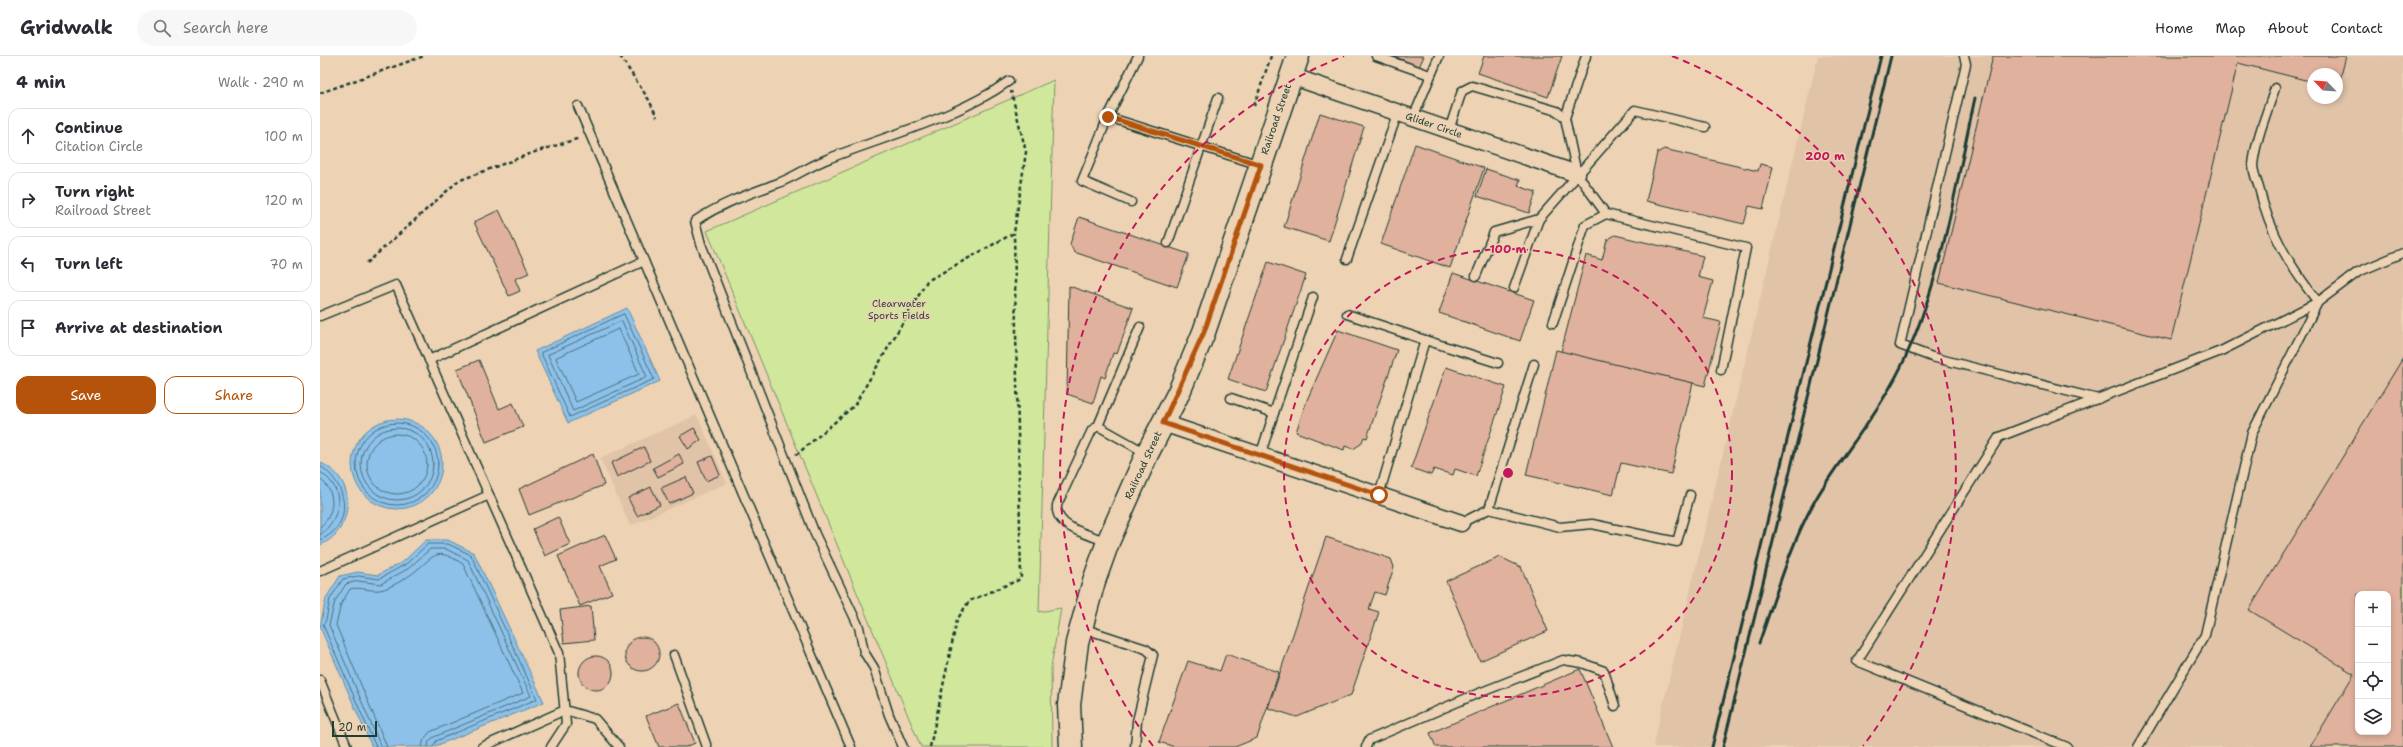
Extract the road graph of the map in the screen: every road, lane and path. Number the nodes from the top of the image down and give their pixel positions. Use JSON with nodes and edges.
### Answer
{"nodes":[{"id":1,"x":424,"y":56,"type":"edge"},
{"id":2,"x":620,"y":56,"type":"edge"},
{"id":3,"x":1138,"y":56,"type":"edge"},
{"id":4,"x":1271,"y":56,"type":"edge"},
{"id":5,"x":1376,"y":56,"type":"edge"},
{"id":6,"x":1440,"y":56,"type":"edge"},
{"id":7,"x":1586,"y":56,"type":"edge"},
{"id":8,"x":1964,"y":56,"type":"edge"},
{"id":9,"x":1294,"y":66,"type":"edge"},
{"id":10,"x":1430,"y":75,"type":"junction"},
{"id":11,"x":1009,"y":81,"type":"joint"},
{"id":12,"x":2275,"y":88,"type":"dead end"},
{"id":13,"x":320,"y":94,"type":"edge"},
{"id":14,"x":1218,"y":98,"type":"dead end"},
{"id":15,"x":578,"y":106,"type":"dead end"},
{"id":16,"x":1254,"y":106,"type":"dead end"},
{"id":17,"x":1398,"y":112,"type":"junction"},
{"id":18,"x":657,"y":117,"type":"dead end"},
{"id":19,"x":1108,"y":117,"type":"junction"},
{"id":20,"x":1413,"y":118,"type":"junction"},
{"id":21,"x":1565,"y":118,"type":"junction"},
{"id":22,"x":1705,"y":127,"type":"dead end"},
{"id":23,"x":1449,"y":130,"type":"junction"},
{"id":24,"x":590,"y":134,"type":"junction"},
{"id":25,"x":1203,"y":147,"type":"junction"},
{"id":26,"x":1261,"y":165,"type":"junction"},
{"id":27,"x":1577,"y":174,"type":"junction"},
{"id":28,"x":1131,"y":202,"type":"dead end"},
{"id":29,"x":1606,"y":214,"type":"junction"},
{"id":30,"x":1539,"y":220,"type":"junction"},
{"id":31,"x":1014,"y":233,"type":"junction"},
{"id":32,"x":1168,"y":243,"type":"dead end"},
{"id":33,"x":2403,"y":253,"type":"edge"},
{"id":34,"x":1347,"y":258,"type":"dead end"},
{"id":35,"x":644,"y":261,"type":"junction"},
{"id":36,"x":367,"y":263,"type":"dead end"},
{"id":37,"x":1476,"y":276,"type":"dead end"},
{"id":38,"x":1514,"y":288,"type":"dead end"},
{"id":39,"x":1313,"y":297,"type":"dead end"},
{"id":40,"x":2318,"y":302,"type":"junction"},
{"id":41,"x":1347,"y":314,"type":"dead end"},
{"id":42,"x":320,"y":316,"type":"edge"},
{"id":43,"x":1553,"y":323,"type":"dead end"},
{"id":44,"x":1140,"y":327,"type":"dead end"},
{"id":45,"x":1425,"y":340,"type":"junction"},
{"id":46,"x":429,"y":360,"type":"junction"},
{"id":47,"x":1498,"y":364,"type":"dead end"},
{"id":48,"x":1534,"y":364,"type":"dead end"},
{"id":49,"x":1722,"y":370,"type":"dead end"},
{"id":50,"x":1231,"y":398,"type":"dead end"},
{"id":51,"x":2098,"y":399,"type":"junction"},
{"id":52,"x":1274,"y":413,"type":"junction"},
{"id":53,"x":1163,"y":423,"type":"junction"},
{"id":54,"x":1098,"y":426,"type":"junction"},
{"id":55,"x":1147,"y":454,"type":"junction"},
{"id":56,"x":1260,"y":456,"type":"junction"},
{"id":57,"x":787,"y":462,"type":"junction"},
{"id":58,"x":489,"y":495,"type":"junction"},
{"id":59,"x":1379,"y":495,"type":"junction"},
{"id":60,"x":1690,"y":495,"type":"dead end"},
{"id":61,"x":1490,"y":509,"type":"junction"},
{"id":62,"x":1461,"y":523,"type":"joint"},
{"id":63,"x":1108,"y":542,"type":"junction"},
{"id":64,"x":320,"y":571,"type":"edge"},
{"id":65,"x":1082,"y":628,"type":"junction"},
{"id":66,"x":674,"y":655,"type":"dead end"},
{"id":67,"x":320,"y":680,"type":"edge"},
{"id":68,"x":1615,"y":706,"type":"dead end"},
{"id":69,"x":565,"y":710,"type":"junction"},
{"id":70,"x":347,"y":747,"type":"edge"},
{"id":71,"x":482,"y":747,"type":"edge"},
{"id":72,"x":551,"y":747,"type":"edge"},
{"id":73,"x":618,"y":747,"type":"edge"},
{"id":74,"x":707,"y":747,"type":"edge"},
{"id":75,"x":851,"y":747,"type":"edge"},
{"id":76,"x":903,"y":747,"type":"edge"},
{"id":77,"x":930,"y":747,"type":"edge"},
{"id":78,"x":1071,"y":747,"type":"edge"},
{"id":79,"x":1134,"y":747,"type":"edge"},
{"id":80,"x":1366,"y":747,"type":"edge"},
{"id":81,"x":2067,"y":747,"type":"edge"},
{"id":82,"x":2138,"y":747,"type":"edge"}],
"edges":[{"from":1,"to":13,"type":"path"},
{"from":2,"to":18,"type":"path"},
{"from":3,"to":19,"type":"lane"},
{"from":4,"to":16,"type":"path"},
{"from":5,"to":10,"type":"lane"},
{"from":6,"to":10,"type":"lane"},
{"from":7,"to":21,"type":"lane"},
{"from":8,"to":51,"type":"lane"},
{"from":9,"to":17,"type":"street","name":"Glider Circle"},
{"from":9,"to":26,"type":"main road","name":"Railroad Street"},
{"from":10,"to":20,"type":"lane"},
{"from":11,"to":31,"type":"path"},
{"from":11,"to":57,"type":"lane"},
{"from":12,"to":40,"type":"lane"},
{"from":14,"to":25,"type":"lane"},
{"from":15,"to":24,"type":"lane"},
{"from":17,"to":20,"type":"street","name":"Glider Circle"},
{"from":17,"to":34,"type":"lane"},
{"from":19,"to":25,"type":"lane"},
{"from":19,"to":28,"type":"lane"},
{"from":20,"to":23,"type":"street","name":"Glider Circle"},
{"from":21,"to":23,"type":"lane"},
{"from":21,"to":27,"type":"lane"},
{"from":22,"to":27,"type":"lane"},
{"from":23,"to":27,"type":"street","name":"Glider Circle"},
{"from":24,"to":35,"type":"lane"},
{"from":24,"to":36,"type":"path"},
{"from":25,"to":26,"type":"lane"},
{"from":25,"to":32,"type":"lane"},
{"from":26,"to":53,"type":"main road","name":"Railroad Street"},
{"from":27,"to":29,"type":"lane"},
{"from":27,"to":30,"type":"lane"},
{"from":29,"to":43,"type":"lane"},
{"from":29,"to":49,"type":"lane"},
{"from":30,"to":37,"type":"lane"},
{"from":30,"to":38,"type":"lane"},
{"from":31,"to":57,"type":"path"},
{"from":31,"to":77,"type":"path"},
{"from":33,"to":40,"type":"lane"},
{"from":35,"to":46,"type":"lane"},
{"from":35,"to":75,"type":"lane"},
{"from":39,"to":52,"type":"lane"},
{"from":40,"to":51,"type":"lane"},
{"from":40,"to":82,"type":"lane"},
{"from":41,"to":45,"type":"lane"},
{"from":42,"to":46,"type":"lane"},
{"from":44,"to":54,"type":"lane"},
{"from":45,"to":47,"type":"lane"},
{"from":45,"to":59,"type":"lane"},
{"from":46,"to":58,"type":"lane"},
{"from":48,"to":61,"type":"lane"},
{"from":50,"to":52,"type":"lane"},
{"from":51,"to":81,"type":"lane"},
{"from":52,"to":56,"type":"lane"},
{"from":53,"to":55,"type":"main road","name":"Railroad Street"},
{"from":53,"to":56,"type":"street"},
{"from":54,"to":55,"type":"lane"},
{"from":54,"to":63,"type":"lane"},
{"from":55,"to":63,"type":"main road","name":"Railroad Street"},
{"from":56,"to":59,"type":"street"},
{"from":57,"to":76,"type":"lane"},
{"from":58,"to":64,"type":"lane"},
{"from":58,"to":69,"type":"lane"},
{"from":59,"to":62,"type":"street"},
{"from":60,"to":61,"type":"lane"},
{"from":61,"to":62,"type":"lane"},
{"from":63,"to":65,"type":"main road","name":"Railroad Street"},
{"from":65,"to":78,"type":"main road","name":"Railroad Street"},
{"from":65,"to":79,"type":"lane"},
{"from":66,"to":74,"type":"lane"},
{"from":67,"to":70,"type":"lane"},
{"from":68,"to":80,"type":"lane"},
{"from":69,"to":71,"type":"lane"},
{"from":69,"to":72,"type":"lane"},
{"from":69,"to":73,"type":"lane"}]}
